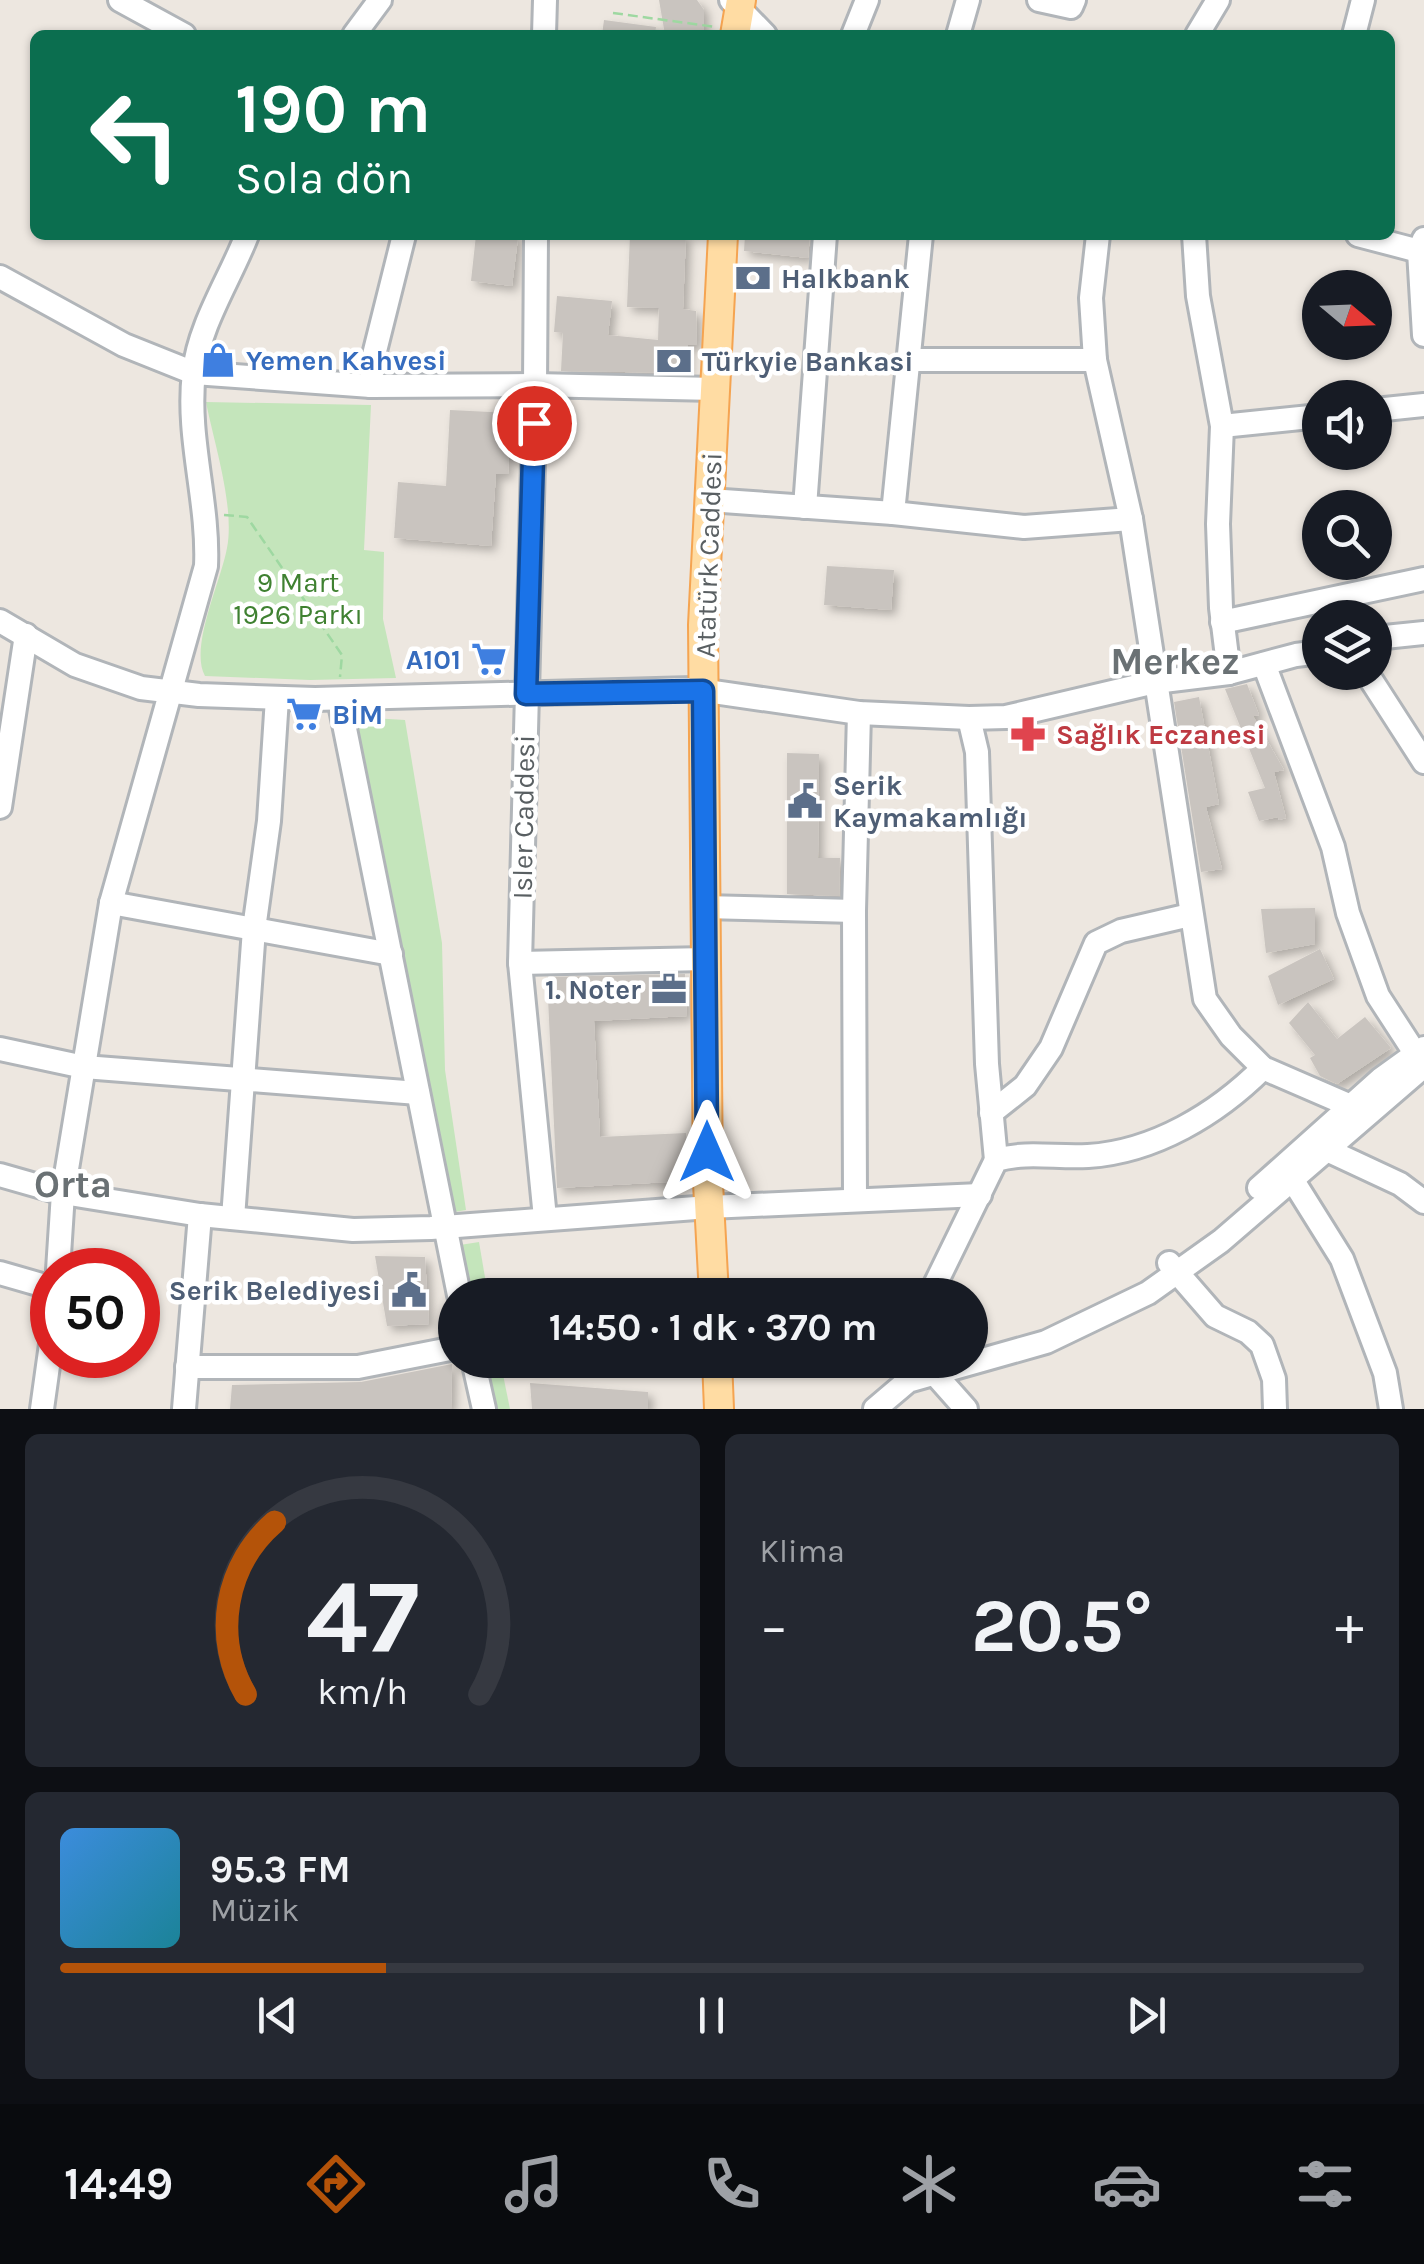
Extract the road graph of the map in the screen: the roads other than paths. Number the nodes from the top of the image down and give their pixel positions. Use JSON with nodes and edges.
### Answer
{"nodes":[{"id":1,"x":120,"y":0,"type":"edge"},
{"id":2,"x":380,"y":0,"type":"edge"},
{"id":3,"x":546,"y":0,"type":"edge"},
{"id":4,"x":867,"y":0,"type":"edge"},
{"id":5,"x":968,"y":0,"type":"edge"},
{"id":6,"x":1038,"y":0,"type":"edge"},
{"id":7,"x":1074,"y":0,"type":"edge"},
{"id":8,"x":1218,"y":0,"type":"edge"},
{"id":9,"x":1363,"y":0,"type":"edge"},
{"id":10,"x":733,"y":14,"type":"edge"},
{"id":11,"x":175,"y":30,"type":"edge"},
{"id":12,"x":358,"y":30,"type":"edge"},
{"id":13,"x":544,"y":30,"type":"edge"},
{"id":14,"x":758,"y":30,"type":"edge"},
{"id":15,"x":855,"y":30,"type":"edge"},
{"id":16,"x":959,"y":30,"type":"edge"},
{"id":17,"x":1200,"y":30,"type":"edge"},
{"id":18,"x":1355,"y":30,"type":"edge"},
{"id":19,"x":245,"y":240,"type":"edge"},
{"id":20,"x":403,"y":240,"type":"edge"},
{"id":21,"x":536,"y":240,"type":"edge"},
{"id":22,"x":723,"y":240,"type":"edge"},
{"id":23,"x":825,"y":240,"type":"edge"},
{"id":24,"x":920,"y":240,"type":"edge"},
{"id":25,"x":1097,"y":240,"type":"edge"},
{"id":26,"x":1194,"y":240,"type":"edge"},
{"id":27,"x":1369,"y":240,"type":"edge"},
{"id":28,"x":1422,"y":245,"type":"edge"},
{"id":29,"x":0,"y":277,"type":"edge"},
{"id":30,"x":1424,"y":335,"type":"edge"},
{"id":31,"x":908,"y":360,"type":"junction"},
{"id":32,"x":1095,"y":360,"type":"junction"},
{"id":33,"x":194,"y":373,"type":"junction"},
{"id":34,"x":536,"y":385,"type":"junction"},
{"id":35,"x":371,"y":386,"type":"junction"},
{"id":36,"x":715,"y":389,"type":"junction"},
{"id":37,"x":1424,"y":405,"type":"edge"},
{"id":38,"x":1392,"y":408,"type":"edge"},
{"id":39,"x":1302,"y":418,"type":"edge"},
{"id":40,"x":1222,"y":426,"type":"junction"},
{"id":41,"x":708,"y":500,"type":"junction"},
{"id":42,"x":805,"y":508,"type":"junction"},
{"id":43,"x":893,"y":513,"type":"junction"},
{"id":44,"x":1131,"y":518,"type":"junction"},
{"id":45,"x":1424,"y":579,"type":"edge"},
{"id":46,"x":1363,"y":600,"type":"edge"},
{"id":47,"x":1302,"y":612,"type":"edge"},
{"id":48,"x":0,"y":621,"type":"edge"},
{"id":49,"x":1222,"y":622,"type":"junction"},
{"id":50,"x":1424,"y":633,"type":"edge"},
{"id":51,"x":26,"y":635,"type":"junction"},
{"id":52,"x":1392,"y":636,"type":"edge"},
{"id":53,"x":1302,"y":656,"type":"edge"},
{"id":54,"x":1264,"y":664,"type":"junction"},
{"id":55,"x":1230,"y":673,"type":"junction"},
{"id":56,"x":1155,"y":682,"type":"junction"},
{"id":57,"x":1378,"y":690,"type":"edge"},
{"id":58,"x":168,"y":691,"type":"junction"},
{"id":59,"x":703,"y":691,"type":"junction"},
{"id":60,"x":526,"y":694,"type":"junction"},
{"id":61,"x":277,"y":698,"type":"junction"},
{"id":62,"x":339,"y":699,"type":"junction"},
{"id":63,"x":859,"y":713,"type":"junction"},
{"id":64,"x":968,"y":718,"type":"junction"},
{"id":65,"x":1424,"y":762,"type":"edge"},
{"id":66,"x":0,"y":807,"type":"edge"},
{"id":67,"x":111,"y":903,"type":"junction"},
{"id":68,"x":704,"y":906,"type":"junction"},
{"id":69,"x":854,"y":912,"type":"junction"},
{"id":70,"x":1190,"y":914,"type":"junction"},
{"id":71,"x":254,"y":929,"type":"junction"},
{"id":72,"x":391,"y":954,"type":"junction"},
{"id":73,"x":706,"y":959,"type":"junction"},
{"id":74,"x":520,"y":963,"type":"junction"},
{"id":75,"x":0,"y":1049,"type":"edge"},
{"id":76,"x":1421,"y":1056,"type":"edge"},
{"id":77,"x":84,"y":1067,"type":"junction"},
{"id":78,"x":1263,"y":1068,"type":"junction"},
{"id":79,"x":242,"y":1078,"type":"junction"},
{"id":80,"x":418,"y":1093,"type":"junction"},
{"id":81,"x":1359,"y":1110,"type":"junction"},
{"id":82,"x":992,"y":1113,"type":"junction"},
{"id":83,"x":1325,"y":1149,"type":"junction"},
{"id":84,"x":996,"y":1160,"type":"junction"},
{"id":85,"x":0,"y":1175,"type":"edge"},
{"id":86,"x":1292,"y":1179,"type":"junction"},
{"id":87,"x":64,"y":1193,"type":"junction"},
{"id":88,"x":980,"y":1195,"type":"junction"},
{"id":89,"x":854,"y":1200,"type":"junction"},
{"id":90,"x":1424,"y":1202,"type":"edge"},
{"id":91,"x":710,"y":1207,"type":"junction"},
{"id":92,"x":200,"y":1215,"type":"junction"},
{"id":93,"x":232,"y":1218,"type":"junction"},
{"id":94,"x":545,"y":1218,"type":"junction"},
{"id":95,"x":445,"y":1226,"type":"junction"},
{"id":96,"x":60,"y":1248,"type":"edge"},
{"id":97,"x":1174,"y":1269,"type":"junction"},
{"id":98,"x":0,"y":1273,"type":"edge"},
{"id":99,"x":456,"y":1278,"type":"edge"},
{"id":100,"x":713,"y":1278,"type":"edge"},
{"id":101,"x":938,"y":1278,"type":"edge"},
{"id":102,"x":30,"y":1282,"type":"edge"},
{"id":103,"x":438,"y":1351,"type":"edge"},
{"id":104,"x":988,"y":1361,"type":"edge"},
{"id":105,"x":187,"y":1367,"type":"junction"},
{"id":106,"x":46,"y":1378,"type":"edge"},
{"id":107,"x":477,"y":1378,"type":"edge"},
{"id":108,"x":718,"y":1378,"type":"edge"},
{"id":109,"x":915,"y":1378,"type":"edge"},
{"id":110,"x":955,"y":1378,"type":"edge"},
{"id":111,"x":42,"y":1409,"type":"edge"},
{"id":112,"x":184,"y":1409,"type":"edge"},
{"id":113,"x":484,"y":1409,"type":"edge"},
{"id":114,"x":719,"y":1409,"type":"edge"},
{"id":115,"x":875,"y":1409,"type":"edge"},
{"id":116,"x":966,"y":1409,"type":"edge"},
{"id":117,"x":1275,"y":1409,"type":"edge"},
{"id":118,"x":1391,"y":1409,"type":"edge"}],
"edges":[{"from":1,"to":11,"type":"street"},
{"from":2,"to":12,"type":"street"},
{"from":3,"to":13,"type":"street"},
{"from":4,"to":15,"type":"street"},
{"from":5,"to":16,"type":"street"},
{"from":6,"to":7,"type":"street"},
{"from":8,"to":17,"type":"street"},
{"from":9,"to":18,"type":"street"},
{"from":10,"to":14,"type":"street"},
{"from":19,"to":33,"type":"street"},
{"from":20,"to":35,"type":"street"},
{"from":21,"to":34,"type":"street","name":"Isler Caddesi"},
{"from":22,"to":36,"type":"main road","name":"Atatürk Caddesi"},
{"from":23,"to":42,"type":"street"},
{"from":24,"to":31,"type":"street"},
{"from":25,"to":32,"type":"street"},
{"from":26,"to":40,"type":"street"},
{"from":27,"to":28,"type":"street"},
{"from":28,"to":30,"type":"street"},
{"from":29,"to":33,"type":"street"},
{"from":31,"to":32,"type":"street"},
{"from":31,"to":43,"type":"street"},
{"from":32,"to":44,"type":"street"},
{"from":33,"to":35,"type":"street"},
{"from":33,"to":58,"type":"street"},
{"from":34,"to":35,"type":"street"},
{"from":34,"to":36,"type":"street"},
{"from":34,"to":60,"type":"street","name":"Isler Caddesi"},
{"from":36,"to":41,"type":"main road","name":"Atatürk Caddesi"},
{"from":37,"to":38,"type":"street"},
{"from":39,"to":40,"type":"street"},
{"from":40,"to":49,"type":"street"},
{"from":41,"to":42,"type":"street"},
{"from":41,"to":59,"type":"main road","name":"Atatürk Caddesi"},
{"from":42,"to":43,"type":"street"},
{"from":43,"to":44,"type":"street"},
{"from":44,"to":56,"type":"street"},
{"from":45,"to":46,"type":"street"},
{"from":47,"to":49,"type":"street"},
{"from":48,"to":51,"type":"street"},
{"from":49,"to":55,"type":"street"},
{"from":50,"to":52,"type":"street"},
{"from":51,"to":58,"type":"street"},
{"from":51,"to":66,"type":"street"},
{"from":53,"to":54,"type":"street"},
{"from":54,"to":55,"type":"street"},
{"from":54,"to":76,"type":"street"},
{"from":55,"to":56,"type":"street"},
{"from":56,"to":64,"type":"street"},
{"from":56,"to":70,"type":"street"},
{"from":57,"to":65,"type":"street"},
{"from":58,"to":61,"type":"street"},
{"from":58,"to":67,"type":"street"},
{"from":59,"to":60,"type":"street"},
{"from":59,"to":63,"type":"street"},
{"from":59,"to":68,"type":"main road","name":"Atatürk Caddesi"},
{"from":60,"to":62,"type":"street"},
{"from":60,"to":74,"type":"street","name":"Isler Caddesi"},
{"from":61,"to":62,"type":"street"},
{"from":61,"to":71,"type":"street"},
{"from":62,"to":72,"type":"street"},
{"from":63,"to":64,"type":"street"},
{"from":63,"to":69,"type":"street"},
{"from":64,"to":82,"type":"street"},
{"from":67,"to":71,"type":"street"},
{"from":67,"to":77,"type":"street"},
{"from":68,"to":69,"type":"street"},
{"from":68,"to":73,"type":"main road","name":"Atatürk Caddesi"},
{"from":69,"to":89,"type":"street"},
{"from":70,"to":78,"type":"street"},
{"from":70,"to":82,"type":"street"},
{"from":71,"to":72,"type":"street"},
{"from":71,"to":79,"type":"street"},
{"from":72,"to":80,"type":"street"},
{"from":73,"to":74,"type":"street"},
{"from":73,"to":91,"type":"main road","name":"Atatürk Caddesi"},
{"from":74,"to":94,"type":"street","name":"Isler Caddesi"},
{"from":75,"to":77,"type":"street"},
{"from":76,"to":81,"type":"street"},
{"from":77,"to":79,"type":"street"},
{"from":77,"to":87,"type":"street"},
{"from":78,"to":81,"type":"street"},
{"from":78,"to":84,"type":"street"},
{"from":79,"to":80,"type":"street"},
{"from":79,"to":93,"type":"street"},
{"from":80,"to":95,"type":"street"},
{"from":81,"to":83,"type":"street"},
{"from":81,"to":97,"type":"street"},
{"from":82,"to":84,"type":"street"},
{"from":83,"to":86,"type":"street"},
{"from":83,"to":90,"type":"street"},
{"from":84,"to":88,"type":"street"},
{"from":85,"to":87,"type":"street"},
{"from":86,"to":97,"type":"street"},
{"from":86,"to":118,"type":"street"},
{"from":87,"to":92,"type":"street"},
{"from":87,"to":96,"type":"street"},
{"from":88,"to":89,"type":"street"},
{"from":88,"to":101,"type":"street"},
{"from":89,"to":91,"type":"street"},
{"from":91,"to":94,"type":"street"},
{"from":91,"to":100,"type":"main road","name":"Atatürk Caddesi"},
{"from":92,"to":93,"type":"street"},
{"from":92,"to":105,"type":"street"},
{"from":93,"to":95,"type":"street"},
{"from":94,"to":95,"type":"street"},
{"from":95,"to":99,"type":"street"},
{"from":97,"to":104,"type":"street"},
{"from":97,"to":117,"type":"street"},
{"from":98,"to":102,"type":"street"},
{"from":103,"to":105,"type":"street"},
{"from":105,"to":112,"type":"street"},
{"from":106,"to":111,"type":"street"},
{"from":107,"to":113,"type":"street"},
{"from":108,"to":114,"type":"main road"},
{"from":109,"to":115,"type":"street"},
{"from":110,"to":116,"type":"street"}]}
